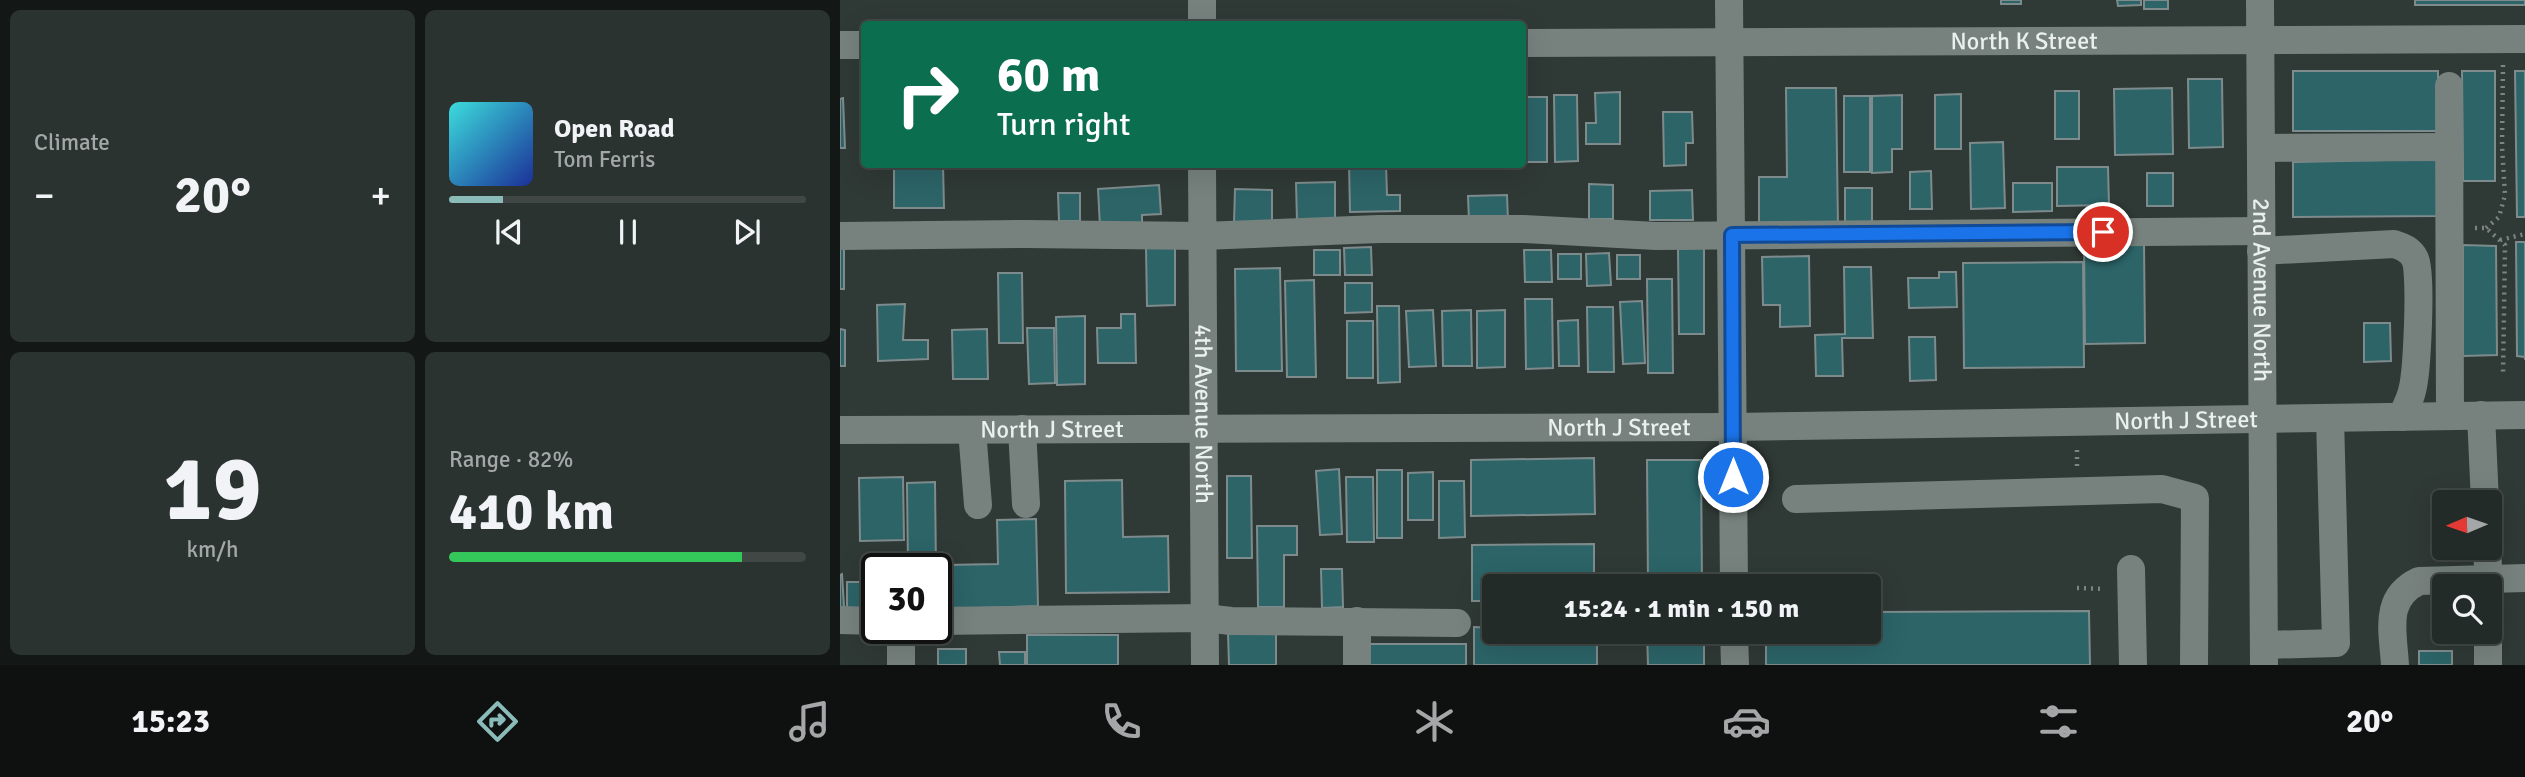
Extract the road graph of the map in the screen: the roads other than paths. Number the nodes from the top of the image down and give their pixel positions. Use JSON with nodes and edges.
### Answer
{"nodes":[{"id":1,"x":1202,"y":0,"type":"edge"},
{"id":2,"x":1729,"y":0,"type":"edge"},
{"id":3,"x":2260,"y":0,"type":"edge"},
{"id":4,"x":1202,"y":21,"type":"edge"},
{"id":5,"x":2525,"y":39,"type":"edge"},
{"id":6,"x":2260,"y":40,"type":"junction"},
{"id":7,"x":1731,"y":42,"type":"junction"},
{"id":8,"x":1526,"y":43,"type":"edge"},
{"id":9,"x":840,"y":45,"type":"edge"},
{"id":10,"x":861,"y":45,"type":"edge"},
{"id":11,"x":2449,"y":86,"type":"dead end"},
{"id":12,"x":2449,"y":146,"type":"junction"},
{"id":13,"x":2261,"y":148,"type":"junction"},
{"id":14,"x":1202,"y":168,"type":"edge"},
{"id":15,"x":1732,"y":235,"type":"junction"},
{"id":16,"x":840,"y":236,"type":"edge"},
{"id":17,"x":1203,"y":236,"type":"junction"},
{"id":18,"x":2261,"y":241,"type":"junction"},
{"id":19,"x":2481,"y":415,"type":"junction"},
{"id":20,"x":2525,"y":415,"type":"edge"},
{"id":21,"x":2450,"y":416,"type":"junction"},
{"id":22,"x":2402,"y":417,"type":"junction"},
{"id":23,"x":2262,"y":418,"type":"junction"},
{"id":24,"x":2330,"y":418,"type":"junction"},
{"id":25,"x":1733,"y":427,"type":"junction"},
{"id":26,"x":1022,"y":429,"type":"junction"},
{"id":27,"x":1204,"y":429,"type":"junction"},
{"id":28,"x":840,"y":430,"type":"edge"},
{"id":29,"x":972,"y":430,"type":"junction"},
{"id":30,"x":2484,"y":490,"type":"edge"},
{"id":31,"x":1796,"y":499,"type":"dead end"},
{"id":32,"x":1026,"y":504,"type":"dead end"},
{"id":33,"x":978,"y":505,"type":"dead end"},
{"id":34,"x":2131,"y":569,"type":"dead end"},
{"id":35,"x":1734,"y":574,"type":"edge"},
{"id":36,"x":2525,"y":578,"type":"edge"},
{"id":37,"x":2432,"y":581,"type":"edge"},
{"id":38,"x":2502,"y":581,"type":"edge"},
{"id":39,"x":1205,"y":618,"type":"junction"},
{"id":40,"x":840,"y":620,"type":"edge"},
{"id":41,"x":861,"y":621,"type":"edge"},
{"id":42,"x":952,"y":621,"type":"edge"},
{"id":43,"x":1357,"y":621,"type":"junction"},
{"id":44,"x":1457,"y":623,"type":"dead end"},
{"id":45,"x":901,"y":644,"type":"edge"},
{"id":46,"x":1734,"y":644,"type":"edge"},
{"id":47,"x":2488,"y":644,"type":"edge"},
{"id":48,"x":2264,"y":655,"type":"edge"},
{"id":49,"x":901,"y":665,"type":"edge"},
{"id":50,"x":1205,"y":665,"type":"edge"},
{"id":51,"x":1357,"y":665,"type":"edge"},
{"id":52,"x":1735,"y":665,"type":"edge"},
{"id":53,"x":2133,"y":665,"type":"edge"},
{"id":54,"x":2194,"y":665,"type":"edge"},
{"id":55,"x":2395,"y":665,"type":"edge"},
{"id":56,"x":2488,"y":665,"type":"edge"}],
"edges":[{"from":1,"to":4,"type":"street"},
{"from":2,"to":7,"type":"street"},
{"from":3,"to":6,"type":"street","name":"2nd Avenue North"},
{"from":5,"to":6,"type":"street","name":"North K Street"},
{"from":6,"to":7,"type":"street","name":"North K Street"},
{"from":6,"to":13,"type":"street","name":"2nd Avenue North"},
{"from":7,"to":8,"type":"street","name":"North K Street"},
{"from":7,"to":15,"type":"street"},
{"from":9,"to":10,"type":"street"},
{"from":11,"to":12,"type":"street"},
{"from":12,"to":13,"type":"street"},
{"from":12,"to":21,"type":"street"},
{"from":13,"to":18,"type":"street","name":"2nd Avenue North"},
{"from":14,"to":17,"type":"street","name":"4th Avenue North"},
{"from":15,"to":17,"type":"street"},
{"from":15,"to":18,"type":"street"},
{"from":15,"to":25,"type":"street"},
{"from":16,"to":17,"type":"street"},
{"from":17,"to":27,"type":"street","name":"4th Avenue North"},
{"from":18,"to":22,"type":"street"},
{"from":18,"to":23,"type":"street","name":"2nd Avenue North"},
{"from":19,"to":20,"type":"street","name":"North J Street"},
{"from":19,"to":21,"type":"street","name":"North J Street"},
{"from":19,"to":30,"type":"street"},
{"from":21,"to":22,"type":"street","name":"North J Street"},
{"from":22,"to":24,"type":"street","name":"North J Street"},
{"from":23,"to":24,"type":"street","name":"North J Street"},
{"from":23,"to":25,"type":"street","name":"North J Street"},
{"from":23,"to":48,"type":"street","name":"2nd Avenue North"},
{"from":24,"to":48,"type":"street"},
{"from":25,"to":27,"type":"street","name":"North J Street"},
{"from":25,"to":35,"type":"street"},
{"from":26,"to":27,"type":"street","name":"North J Street"},
{"from":26,"to":29,"type":"street","name":"North J Street"},
{"from":26,"to":32,"type":"street"},
{"from":27,"to":39,"type":"street","name":"4th Avenue North"},
{"from":28,"to":29,"type":"street","name":"North J Street"},
{"from":29,"to":33,"type":"street"},
{"from":31,"to":54,"type":"street"},
{"from":34,"to":53,"type":"street"},
{"from":36,"to":38,"type":"street"},
{"from":37,"to":55,"type":"street"},
{"from":39,"to":42,"type":"street"},
{"from":39,"to":43,"type":"street"},
{"from":39,"to":50,"type":"street","name":"4th Avenue North"},
{"from":40,"to":41,"type":"street"},
{"from":43,"to":44,"type":"street"},
{"from":43,"to":51,"type":"street"},
{"from":45,"to":49,"type":"street"},
{"from":46,"to":52,"type":"street"},
{"from":47,"to":56,"type":"street"}]}
